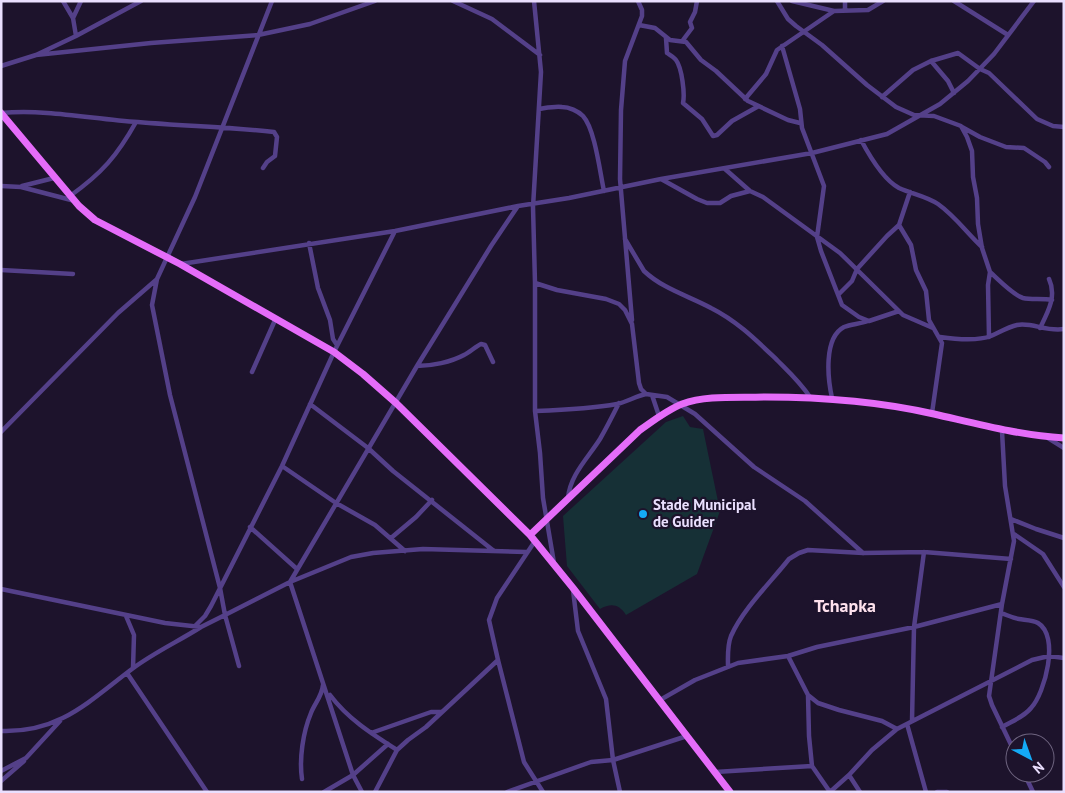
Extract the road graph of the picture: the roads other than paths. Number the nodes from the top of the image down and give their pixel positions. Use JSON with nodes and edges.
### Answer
{"nodes":[{"id":1,"x":63,"y":1,"type":"edge"},
{"id":2,"x":81,"y":1,"type":"edge"},
{"id":3,"x":142,"y":1,"type":"edge"},
{"id":4,"x":272,"y":1,"type":"edge"},
{"id":5,"x":375,"y":1,"type":"edge"},
{"id":6,"x":454,"y":1,"type":"edge"},
{"id":7,"x":534,"y":1,"type":"edge"},
{"id":8,"x":638,"y":1,"type":"edge"},
{"id":9,"x":697,"y":1,"type":"edge"},
{"id":10,"x":777,"y":1,"type":"edge"},
{"id":11,"x":792,"y":1,"type":"edge"},
{"id":12,"x":845,"y":1,"type":"edge"},
{"id":13,"x":883,"y":1,"type":"edge"},
{"id":14,"x":954,"y":1,"type":"edge"},
{"id":15,"x":1034,"y":1,"type":"edge"},
{"id":16,"x":834,"y":10,"type":"junction"},
{"id":17,"x":845,"y":10,"type":"junction"},
{"id":18,"x":73,"y":18,"type":"junction"},
{"id":19,"x":639,"y":25,"type":"junction"},
{"id":20,"x":804,"y":31,"type":"junction"},
{"id":21,"x":258,"y":35,"type":"junction"},
{"id":22,"x":1008,"y":35,"type":"junction"},
{"id":23,"x":76,"y":36,"type":"junction"},
{"id":24,"x":666,"y":38,"type":"junction"},
{"id":25,"x":683,"y":40,"type":"junction"},
{"id":26,"x":782,"y":46,"type":"junction"},
{"id":27,"x":36,"y":55,"type":"junction"},
{"id":28,"x":540,"y":55,"type":"junction"},
{"id":29,"x":931,"y":61,"type":"junction"},
{"id":30,"x":1,"y":66,"type":"edge"},
{"id":31,"x":980,"y":69,"type":"junction"},
{"id":32,"x":954,"y":92,"type":"junction"},
{"id":33,"x":882,"y":97,"type":"junction"},
{"id":34,"x":745,"y":99,"type":"junction"},
{"id":35,"x":757,"y":107,"type":"junction"},
{"id":36,"x":539,"y":109,"type":"junction"},
{"id":37,"x":1,"y":113,"type":"edge"},
{"id":38,"x":924,"y":114,"type":"junction"},
{"id":39,"x":136,"y":122,"type":"junction"},
{"id":40,"x":800,"y":123,"type":"junction"},
{"id":41,"x":961,"y":126,"type":"junction"},
{"id":42,"x":222,"y":127,"type":"junction"},
{"id":43,"x":1064,"y":127,"type":"edge"},
{"id":44,"x":861,"y":140,"type":"junction"},
{"id":45,"x":812,"y":153,"type":"junction"},
{"id":46,"x":1049,"y":167,"type":"dead end"},
{"id":47,"x":263,"y":168,"type":"dead end"},
{"id":48,"x":725,"y":169,"type":"junction"},
{"id":49,"x":54,"y":178,"type":"junction"},
{"id":50,"x":661,"y":179,"type":"junction"},
{"id":51,"x":1,"y":186,"type":"edge"},
{"id":52,"x":21,"y":187,"type":"junction"},
{"id":53,"x":620,"y":188,"type":"junction"},
{"id":54,"x":604,"y":191,"type":"junction"},
{"id":55,"x":750,"y":191,"type":"junction"},
{"id":56,"x":910,"y":192,"type":"junction"},
{"id":57,"x":73,"y":199,"type":"junction"},
{"id":58,"x":533,"y":203,"type":"junction"},
{"id":59,"x":518,"y":206,"type":"junction"},
{"id":60,"x":900,"y":225,"type":"junction"},
{"id":61,"x":395,"y":231,"type":"junction"},
{"id":62,"x":817,"y":237,"type":"junction"},
{"id":63,"x":625,"y":238,"type":"junction"},
{"id":64,"x":308,"y":244,"type":"junction"},
{"id":65,"x":982,"y":248,"type":"junction"},
{"id":66,"x":167,"y":258,"type":"junction"},
{"id":67,"x":180,"y":264,"type":"junction"},
{"id":68,"x":857,"y":269,"type":"junction"},
{"id":69,"x":1,"y":270,"type":"edge"},
{"id":70,"x":990,"y":272,"type":"junction"},
{"id":71,"x":74,"y":274,"type":"dead end"},
{"id":72,"x":1049,"y":278,"type":"dead end"},
{"id":73,"x":157,"y":280,"type":"junction"},
{"id":74,"x":535,"y":283,"type":"junction"},
{"id":75,"x":839,"y":294,"type":"junction"},
{"id":76,"x":1052,"y":300,"type":"junction"},
{"id":77,"x":899,"y":311,"type":"junction"},
{"id":78,"x":276,"y":318,"type":"junction"},
{"id":79,"x":869,"y":321,"type":"junction"},
{"id":80,"x":632,"y":324,"type":"junction"},
{"id":81,"x":932,"y":328,"type":"junction"},
{"id":82,"x":1040,"y":328,"type":"junction"},
{"id":83,"x":1064,"y":329,"type":"edge"},
{"id":84,"x":940,"y":337,"type":"junction"},
{"id":85,"x":989,"y":337,"type":"junction"},
{"id":86,"x":335,"y":348,"type":"junction"},
{"id":87,"x":493,"y":362,"type":"dead end"},
{"id":88,"x":417,"y":366,"type":"junction"},
{"id":89,"x":252,"y":372,"type":"dead end"},
{"id":90,"x":649,"y":394,"type":"junction"},
{"id":91,"x":810,"y":397,"type":"junction"},
{"id":92,"x":832,"y":398,"type":"junction"},
{"id":93,"x":396,"y":403,"type":"junction"},
{"id":94,"x":619,"y":403,"type":"junction"},
{"id":95,"x":310,"y":404,"type":"junction"},
{"id":96,"x":681,"y":404,"type":"junction"},
{"id":97,"x":535,"y":411,"type":"junction"},
{"id":98,"x":932,"y":413,"type":"junction"},
{"id":99,"x":659,"y":416,"type":"junction"},
{"id":100,"x":1002,"y":431,"type":"junction"},
{"id":101,"x":1,"y":432,"type":"edge"},
{"id":102,"x":1046,"y":437,"type":"junction"},
{"id":103,"x":1064,"y":438,"type":"edge"},
{"id":104,"x":368,"y":448,"type":"junction"},
{"id":105,"x":1064,"y":448,"type":"edge"},
{"id":106,"x":282,"y":466,"type":"junction"},
{"id":107,"x":568,"y":498,"type":"junction"},
{"id":108,"x":432,"y":500,"type":"junction"},
{"id":109,"x":336,"y":503,"type":"junction"},
{"id":110,"x":548,"y":518,"type":"junction"},
{"id":111,"x":1010,"y":519,"type":"junction"},
{"id":112,"x":250,"y":527,"type":"junction"},
{"id":113,"x":1014,"y":534,"type":"junction"},
{"id":114,"x":391,"y":538,"type":"junction"},
{"id":115,"x":532,"y":538,"type":"junction"},
{"id":116,"x":1064,"y":538,"type":"edge"},
{"id":117,"x":405,"y":551,"type":"junction"},
{"id":118,"x":494,"y":551,"type":"junction"},
{"id":119,"x":526,"y":552,"type":"junction"},
{"id":120,"x":924,"y":552,"type":"junction"},
{"id":121,"x":863,"y":553,"type":"junction"},
{"id":122,"x":1011,"y":559,"type":"junction"},
{"id":123,"x":555,"y":567,"type":"junction"},
{"id":124,"x":298,"y":569,"type":"junction"},
{"id":125,"x":290,"y":582,"type":"junction"},
{"id":126,"x":1064,"y":587,"type":"edge"},
{"id":127,"x":220,"y":588,"type":"junction"},
{"id":128,"x":573,"y":588,"type":"junction"},
{"id":129,"x":1,"y":589,"type":"edge"},
{"id":130,"x":1002,"y":604,"type":"junction"},
{"id":131,"x":1001,"y":613,"type":"junction"},
{"id":132,"x":225,"y":615,"type":"junction"},
{"id":133,"x":126,"y":616,"type":"junction"},
{"id":134,"x":198,"y":626,"type":"junction"},
{"id":135,"x":914,"y":627,"type":"junction"},
{"id":136,"x":788,"y":656,"type":"junction"},
{"id":137,"x":1049,"y":656,"type":"junction"},
{"id":138,"x":1064,"y":658,"type":"edge"},
{"id":139,"x":498,"y":660,"type":"junction"},
{"id":140,"x":239,"y":666,"type":"dead end"},
{"id":141,"x":728,"y":667,"type":"junction"},
{"id":142,"x":133,"y":668,"type":"junction"},
{"id":143,"x":127,"y":673,"type":"junction"},
{"id":144,"x":992,"y":679,"type":"junction"},
{"id":145,"x":324,"y":683,"type":"junction"},
{"id":146,"x":327,"y":692,"type":"junction"},
{"id":147,"x":808,"y":695,"type":"junction"},
{"id":148,"x":660,"y":700,"type":"junction"},
{"id":149,"x":441,"y":712,"type":"junction"},
{"id":150,"x":61,"y":720,"type":"junction"},
{"id":151,"x":912,"y":721,"type":"junction"},
{"id":152,"x":906,"y":724,"type":"junction"},
{"id":153,"x":1002,"y":727,"type":"junction"},
{"id":154,"x":897,"y":729,"type":"junction"},
{"id":155,"x":1,"y":731,"type":"edge"},
{"id":156,"x":370,"y":733,"type":"junction"},
{"id":157,"x":1005,"y":733,"type":"edge"},
{"id":158,"x":687,"y":736,"type":"junction"},
{"id":159,"x":388,"y":744,"type":"junction"},
{"id":160,"x":397,"y":750,"type":"junction"},
{"id":161,"x":26,"y":758,"type":"junction"},
{"id":162,"x":613,"y":760,"type":"junction"},
{"id":163,"x":812,"y":766,"type":"junction"},
{"id":164,"x":1,"y":771,"type":"edge"},
{"id":165,"x":715,"y":772,"type":"junction"},
{"id":166,"x":353,"y":775,"type":"junction"},
{"id":167,"x":850,"y":776,"type":"junction"},
{"id":168,"x":302,"y":779,"type":"dead end"},
{"id":169,"x":1,"y":781,"type":"edge"},
{"id":170,"x":536,"y":781,"type":"junction"},
{"id":171,"x":510,"y":791,"type":"edge"},
{"id":172,"x":207,"y":792,"type":"edge"},
{"id":173,"x":324,"y":792,"type":"edge"},
{"id":174,"x":362,"y":792,"type":"edge"},
{"id":175,"x":375,"y":792,"type":"edge"},
{"id":176,"x":543,"y":792,"type":"edge"},
{"id":177,"x":620,"y":792,"type":"edge"},
{"id":178,"x":730,"y":792,"type":"edge"},
{"id":179,"x":830,"y":792,"type":"edge"},
{"id":180,"x":860,"y":792,"type":"edge"},
{"id":181,"x":926,"y":792,"type":"edge"},
{"id":182,"x":937,"y":792,"type":"edge"},
{"id":183,"x":947,"y":792,"type":"edge"}],
"edges":[{"from":1,"to":18,"type":"street"},
{"from":2,"to":18,"type":"street"},
{"from":3,"to":23,"type":"street"},
{"from":4,"to":21,"type":"street"},
{"from":5,"to":21,"type":"street"},
{"from":6,"to":28,"type":"street"},
{"from":7,"to":28,"type":"street"},
{"from":8,"to":19,"type":"street"},
{"from":9,"to":25,"type":"street"},
{"from":10,"to":20,"type":"street"},
{"from":11,"to":16,"type":"street"},
{"from":12,"to":17,"type":"street"},
{"from":13,"to":17,"type":"street"},
{"from":14,"to":22,"type":"street"},
{"from":15,"to":22,"type":"street"},
{"from":16,"to":17,"type":"street"},
{"from":16,"to":20,"type":"street"},
{"from":18,"to":23,"type":"street"},
{"from":19,"to":24,"type":"street"},
{"from":19,"to":53,"type":"street"},
{"from":20,"to":26,"type":"street"},
{"from":20,"to":33,"type":"street"},
{"from":21,"to":27,"type":"street"},
{"from":21,"to":42,"type":"street"},
{"from":22,"to":31,"type":"street"},
{"from":23,"to":27,"type":"street"},
{"from":24,"to":25,"type":"street"},
{"from":24,"to":35,"type":"street"},
{"from":25,"to":34,"type":"street"},
{"from":26,"to":34,"type":"street"},
{"from":26,"to":40,"type":"street"},
{"from":27,"to":30,"type":"street"},
{"from":28,"to":36,"type":"street"},
{"from":29,"to":31,"type":"street"},
{"from":29,"to":32,"type":"street"},
{"from":29,"to":33,"type":"street"},
{"from":31,"to":32,"type":"street"},
{"from":31,"to":43,"type":"street"},
{"from":32,"to":38,"type":"street"},
{"from":33,"to":38,"type":"street"},
{"from":34,"to":35,"type":"street"},
{"from":35,"to":40,"type":"street"},
{"from":36,"to":54,"type":"street"},
{"from":36,"to":58,"type":"street"},
{"from":37,"to":39,"type":"street"},
{"from":37,"to":49,"type":"main road"},
{"from":38,"to":41,"type":"street"},
{"from":38,"to":44,"type":"street"},
{"from":39,"to":42,"type":"street"},
{"from":39,"to":57,"type":"street"},
{"from":40,"to":45,"type":"street"},
{"from":41,"to":46,"type":"street"},
{"from":41,"to":65,"type":"street"},
{"from":42,"to":47,"type":"street"},
{"from":42,"to":66,"type":"street"},
{"from":44,"to":45,"type":"street"},
{"from":44,"to":56,"type":"street"},
{"from":45,"to":48,"type":"street"},
{"from":45,"to":62,"type":"street"},
{"from":48,"to":50,"type":"street"},
{"from":48,"to":55,"type":"street"},
{"from":49,"to":52,"type":"street"},
{"from":49,"to":57,"type":"main road"},
{"from":50,"to":53,"type":"street"},
{"from":50,"to":55,"type":"street"},
{"from":51,"to":52,"type":"street"},
{"from":52,"to":57,"type":"street"},
{"from":53,"to":54,"type":"street"},
{"from":53,"to":63,"type":"street"},
{"from":54,"to":58,"type":"street"},
{"from":55,"to":62,"type":"street"},
{"from":56,"to":60,"type":"street"},
{"from":56,"to":65,"type":"street"},
{"from":57,"to":66,"type":"main road"},
{"from":58,"to":59,"type":"street"},
{"from":58,"to":74,"type":"street"},
{"from":59,"to":61,"type":"street"},
{"from":59,"to":88,"type":"street"},
{"from":60,"to":68,"type":"street"},
{"from":60,"to":81,"type":"street"},
{"from":61,"to":64,"type":"street"},
{"from":61,"to":86,"type":"street"},
{"from":62,"to":68,"type":"street"},
{"from":62,"to":75,"type":"street"},
{"from":63,"to":80,"type":"street"},
{"from":63,"to":91,"type":"street"},
{"from":64,"to":67,"type":"street"},
{"from":64,"to":86,"type":"street"},
{"from":65,"to":70,"type":"street"},
{"from":66,"to":67,"type":"main road"},
{"from":66,"to":73,"type":"street"},
{"from":67,"to":78,"type":"main road"},
{"from":68,"to":75,"type":"street"},
{"from":68,"to":77,"type":"street"},
{"from":69,"to":71,"type":"street"},
{"from":70,"to":76,"type":"street"},
{"from":70,"to":85,"type":"street"},
{"from":72,"to":76,"type":"street"},
{"from":73,"to":101,"type":"street"},
{"from":73,"to":127,"type":"street"},
{"from":74,"to":80,"type":"street"},
{"from":74,"to":97,"type":"street"},
{"from":75,"to":79,"type":"street"},
{"from":76,"to":82,"type":"street"},
{"from":77,"to":79,"type":"street"},
{"from":77,"to":81,"type":"street"},
{"from":78,"to":86,"type":"main road"},
{"from":78,"to":89,"type":"street"},
{"from":79,"to":92,"type":"street"},
{"from":80,"to":90,"type":"street"},
{"from":81,"to":84,"type":"street"},
{"from":82,"to":83,"type":"street"},
{"from":82,"to":85,"type":"street"},
{"from":84,"to":85,"type":"street"},
{"from":84,"to":98,"type":"street"},
{"from":86,"to":93,"type":"main road"},
{"from":86,"to":95,"type":"street"},
{"from":87,"to":88,"type":"street"},
{"from":88,"to":93,"type":"street"},
{"from":90,"to":94,"type":"street"},
{"from":90,"to":96,"type":"street"},
{"from":90,"to":99,"type":"street"},
{"from":91,"to":92,"type":"main road"},
{"from":91,"to":96,"type":"main road"},
{"from":92,"to":98,"type":"main road"},
{"from":93,"to":104,"type":"street"},
{"from":93,"to":115,"type":"main road"},
{"from":94,"to":97,"type":"street"},
{"from":94,"to":107,"type":"street"},
{"from":95,"to":104,"type":"street"},
{"from":95,"to":106,"type":"street"},
{"from":96,"to":99,"type":"main road"},
{"from":96,"to":121,"type":"street"},
{"from":97,"to":110,"type":"street"},
{"from":98,"to":100,"type":"main road"},
{"from":99,"to":107,"type":"main road"},
{"from":100,"to":102,"type":"main road"},
{"from":100,"to":111,"type":"street"},
{"from":102,"to":103,"type":"main road"},
{"from":102,"to":105,"type":"street"},
{"from":104,"to":108,"type":"street"},
{"from":104,"to":109,"type":"street"},
{"from":106,"to":109,"type":"street"},
{"from":106,"to":112,"type":"street"},
{"from":107,"to":110,"type":"main road"},
{"from":108,"to":114,"type":"street"},
{"from":108,"to":118,"type":"street"},
{"from":109,"to":114,"type":"street"},
{"from":109,"to":124,"type":"street"},
{"from":110,"to":115,"type":"main road"},
{"from":110,"to":123,"type":"street"},
{"from":111,"to":113,"type":"street"},
{"from":111,"to":116,"type":"street"},
{"from":112,"to":124,"type":"street"},
{"from":112,"to":127,"type":"street"},
{"from":113,"to":122,"type":"street"},
{"from":113,"to":126,"type":"street"},
{"from":114,"to":117,"type":"street"},
{"from":115,"to":119,"type":"street"},
{"from":115,"to":123,"type":"main road"},
{"from":117,"to":118,"type":"street"},
{"from":117,"to":125,"type":"street"},
{"from":118,"to":119,"type":"street"},
{"from":119,"to":139,"type":"street"},
{"from":120,"to":121,"type":"street"},
{"from":120,"to":122,"type":"street"},
{"from":120,"to":135,"type":"street"},
{"from":121,"to":141,"type":"street"},
{"from":122,"to":130,"type":"street"},
{"from":123,"to":128,"type":"main road"},
{"from":124,"to":125,"type":"street"},
{"from":125,"to":132,"type":"street"},
{"from":125,"to":145,"type":"street"},
{"from":127,"to":132,"type":"street"},
{"from":127,"to":134,"type":"street"},
{"from":128,"to":148,"type":"main road"},
{"from":128,"to":162,"type":"street"},
{"from":129,"to":133,"type":"street"},
{"from":130,"to":131,"type":"street"},
{"from":130,"to":135,"type":"street"},
{"from":131,"to":137,"type":"street"},
{"from":131,"to":144,"type":"street"},
{"from":132,"to":134,"type":"street"},
{"from":132,"to":140,"type":"street"},
{"from":133,"to":134,"type":"street"},
{"from":133,"to":142,"type":"street"},
{"from":134,"to":142,"type":"street"},
{"from":135,"to":136,"type":"street"},
{"from":135,"to":151,"type":"street"},
{"from":136,"to":141,"type":"street"},
{"from":136,"to":147,"type":"street"},
{"from":137,"to":138,"type":"street"},
{"from":137,"to":144,"type":"street"},
{"from":137,"to":153,"type":"street"},
{"from":139,"to":149,"type":"street"},
{"from":139,"to":170,"type":"street"},
{"from":141,"to":148,"type":"street"},
{"from":142,"to":143,"type":"street"},
{"from":143,"to":150,"type":"street"},
{"from":143,"to":172,"type":"street"},
{"from":144,"to":151,"type":"street"},
{"from":144,"to":153,"type":"street"},
{"from":145,"to":146,"type":"street"},
{"from":145,"to":168,"type":"street"},
{"from":146,"to":156,"type":"street"},
{"from":146,"to":166,"type":"street"},
{"from":147,"to":154,"type":"street"},
{"from":147,"to":163,"type":"street"},
{"from":148,"to":158,"type":"main road"},
{"from":149,"to":156,"type":"street"},
{"from":149,"to":160,"type":"street"},
{"from":150,"to":155,"type":"street"},
{"from":150,"to":161,"type":"street"},
{"from":151,"to":152,"type":"street"},
{"from":152,"to":154,"type":"street"},
{"from":152,"to":181,"type":"street"},
{"from":153,"to":157,"type":"street"},
{"from":154,"to":167,"type":"street"},
{"from":156,"to":159,"type":"street"},
{"from":158,"to":162,"type":"street"},
{"from":158,"to":165,"type":"main road"},
{"from":159,"to":160,"type":"street"},
{"from":159,"to":166,"type":"street"},
{"from":160,"to":175,"type":"street"},
{"from":161,"to":164,"type":"street"},
{"from":161,"to":169,"type":"street"},
{"from":162,"to":170,"type":"street"},
{"from":162,"to":177,"type":"street"},
{"from":163,"to":165,"type":"street"},
{"from":163,"to":179,"type":"street"},
{"from":165,"to":178,"type":"main road"},
{"from":166,"to":173,"type":"street"},
{"from":166,"to":174,"type":"street"},
{"from":167,"to":179,"type":"street"},
{"from":167,"to":180,"type":"street"},
{"from":170,"to":171,"type":"street"},
{"from":170,"to":176,"type":"street"},
{"from":182,"to":183,"type":"street"}]}
